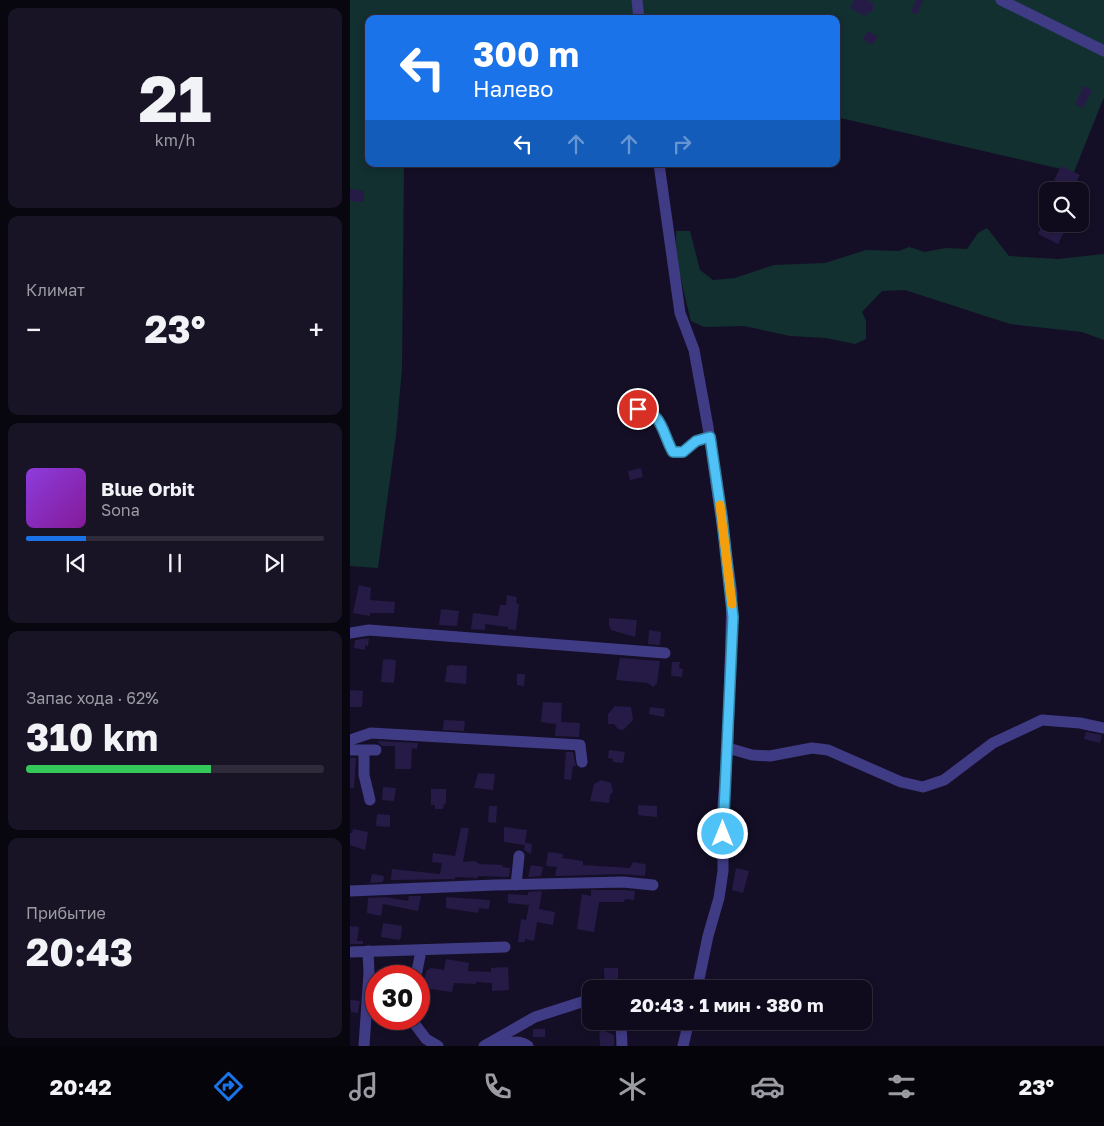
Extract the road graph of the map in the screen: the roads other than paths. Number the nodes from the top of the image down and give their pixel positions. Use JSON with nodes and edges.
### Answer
{"nodes":[{"id":1,"x":637,"y":0,"type":"edge"},
{"id":2,"x":1001,"y":0,"type":"edge"},
{"id":3,"x":639,"y":15,"type":"edge"},
{"id":4,"x":1104,"y":51,"type":"edge"},
{"id":5,"x":659,"y":167,"type":"edge"},
{"id":6,"x":638,"y":409,"type":"dead end"},
{"id":7,"x":710,"y":437,"type":"junction"},
{"id":8,"x":350,"y":633,"type":"edge"},
{"id":9,"x":665,"y":653,"type":"dead end"},
{"id":10,"x":1104,"y":728,"type":"edge"},
{"id":11,"x":350,"y":740,"type":"edge"},
{"id":12,"x":728,"y":748,"type":"junction"},
{"id":13,"x":350,"y":750,"type":"edge"},
{"id":14,"x":376,"y":750,"type":"dead end"},
{"id":15,"x":364,"y":751,"type":"junction"},
{"id":16,"x":582,"y":762,"type":"dead end"},
{"id":17,"x":370,"y":800,"type":"dead end"},
{"id":18,"x":519,"y":856,"type":"dead end"},
{"id":19,"x":516,"y":885,"type":"junction"},
{"id":20,"x":653,"y":885,"type":"dead end"},
{"id":21,"x":350,"y":891,"type":"edge"},
{"id":22,"x":505,"y":947,"type":"dead end"},
{"id":23,"x":368,"y":951,"type":"junction"},
{"id":24,"x":421,"y":951,"type":"junction"},
{"id":25,"x":350,"y":952,"type":"edge"},
{"id":26,"x":418,"y":965,"type":"edge"},
{"id":27,"x":699,"y":980,"type":"edge"},
{"id":28,"x":582,"y":1002,"type":"edge"},
{"id":29,"x":419,"y":1030,"type":"edge"},
{"id":30,"x":621,"y":1030,"type":"edge"},
{"id":31,"x":687,"y":1030,"type":"edge"},
{"id":32,"x":364,"y":1046,"type":"edge"},
{"id":33,"x":438,"y":1046,"type":"edge"},
{"id":34,"x":484,"y":1046,"type":"edge"},
{"id":35,"x":497,"y":1046,"type":"edge"},
{"id":36,"x":528,"y":1046,"type":"edge"},
{"id":37,"x":622,"y":1046,"type":"edge"},
{"id":38,"x":683,"y":1046,"type":"edge"}],
"edges":[{"from":1,"to":3,"type":"street"},
{"from":2,"to":4,"type":"street"},
{"from":5,"to":7,"type":"street"},
{"from":6,"to":7,"type":"street"},
{"from":7,"to":12,"type":"street"},
{"from":8,"to":9,"type":"street"},
{"from":10,"to":12,"type":"street"},
{"from":11,"to":16,"type":"street"},
{"from":12,"to":27,"type":"street"},
{"from":13,"to":15,"type":"street"},
{"from":14,"to":15,"type":"street"},
{"from":15,"to":17,"type":"street"},
{"from":18,"to":19,"type":"street"},
{"from":19,"to":20,"type":"street"},
{"from":19,"to":21,"type":"street"},
{"from":22,"to":24,"type":"street"},
{"from":23,"to":24,"type":"street"},
{"from":23,"to":25,"type":"street"},
{"from":23,"to":32,"type":"street"},
{"from":24,"to":26,"type":"street"},
{"from":28,"to":34,"type":"street"},
{"from":29,"to":33,"type":"street"},
{"from":30,"to":37,"type":"street"},
{"from":31,"to":38,"type":"street"},
{"from":35,"to":36,"type":"street"}]}
